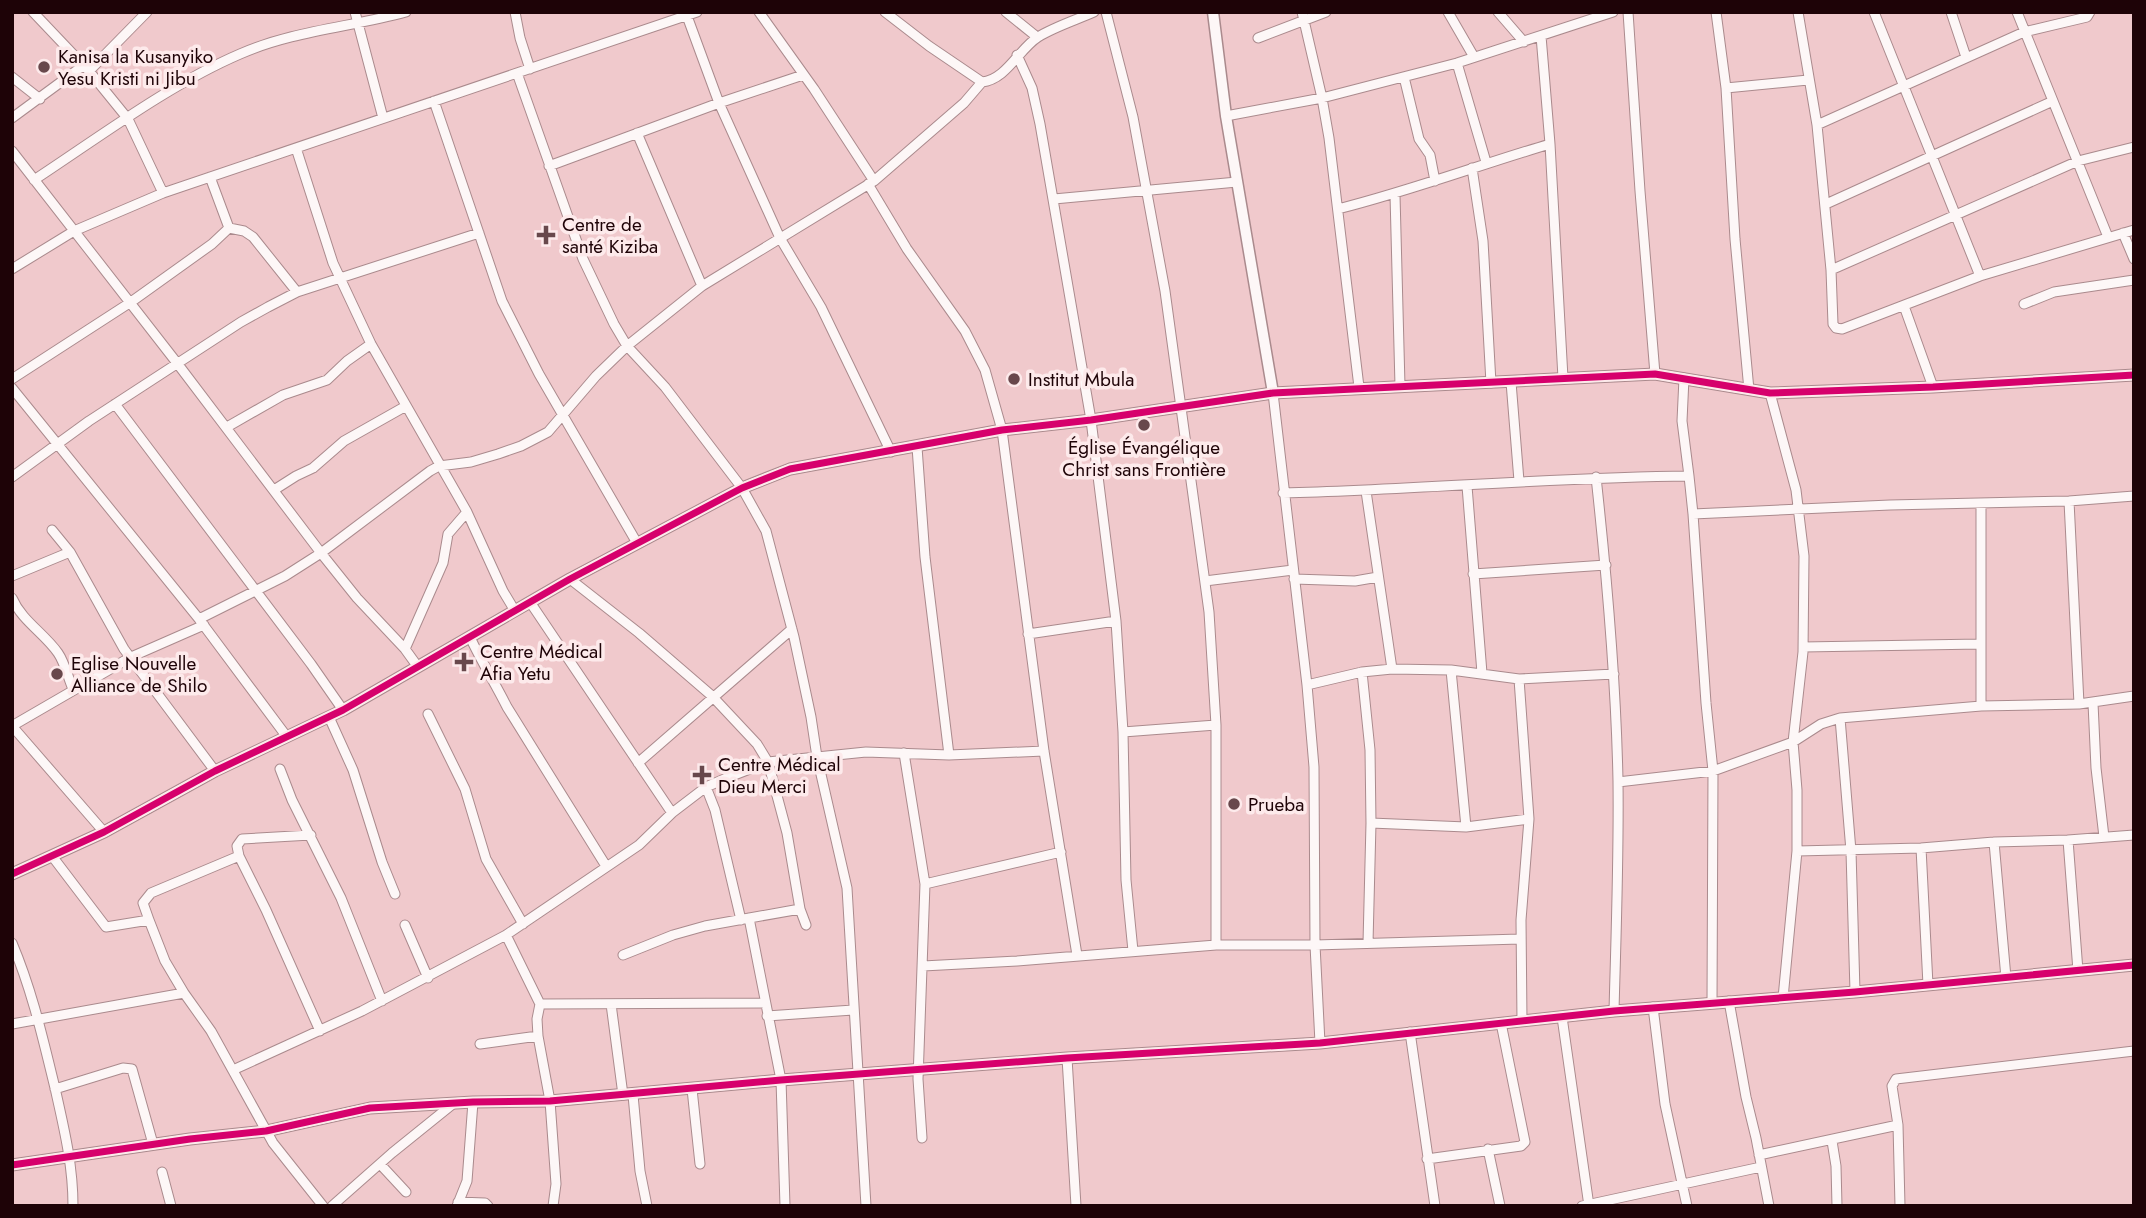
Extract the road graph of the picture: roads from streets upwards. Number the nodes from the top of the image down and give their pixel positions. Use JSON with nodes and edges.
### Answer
{"nodes":[{"id":1,"x":33,"y":12,"type":"edge"},
{"id":2,"x":147,"y":12,"type":"edge"},
{"id":3,"x":355,"y":12,"type":"edge"},
{"id":4,"x":406,"y":12,"type":"edge"},
{"id":5,"x":514,"y":12,"type":"edge"},
{"id":6,"x":759,"y":12,"type":"edge"},
{"id":7,"x":885,"y":12,"type":"edge"},
{"id":8,"x":1006,"y":12,"type":"edge"},
{"id":9,"x":1094,"y":12,"type":"edge"},
{"id":10,"x":1106,"y":12,"type":"edge"},
{"id":11,"x":1213,"y":12,"type":"edge"},
{"id":12,"x":1326,"y":12,"type":"edge"},
{"id":13,"x":1448,"y":12,"type":"edge"},
{"id":14,"x":1497,"y":12,"type":"edge"},
{"id":15,"x":1628,"y":12,"type":"edge"},
{"id":16,"x":1716,"y":12,"type":"edge"},
{"id":17,"x":1798,"y":12,"type":"edge"},
{"id":18,"x":1874,"y":12,"type":"edge"},
{"id":19,"x":1951,"y":12,"type":"edge"},
{"id":20,"x":2017,"y":12,"type":"edge"},
{"id":21,"x":2090,"y":12,"type":"edge"},
{"id":22,"x":1608,"y":13,"type":"edge"},
{"id":23,"x":692,"y":14,"type":"edge"},
{"id":24,"x":1303,"y":17,"type":"edge"},
{"id":25,"x":360,"y":22,"type":"junction"},
{"id":26,"x":2024,"y":32,"type":"junction"},
{"id":27,"x":1541,"y":36,"type":"junction"},
{"id":28,"x":1038,"y":37,"type":"junction"},
{"id":29,"x":1258,"y":38,"type":"dead end"},
{"id":30,"x":1524,"y":42,"type":"junction"},
{"id":31,"x":1017,"y":55,"type":"junction"},
{"id":32,"x":1475,"y":57,"type":"junction"},
{"id":33,"x":1966,"y":57,"type":"junction"},
{"id":34,"x":1457,"y":63,"type":"junction"},
{"id":35,"x":87,"y":68,"type":"junction"},
{"id":36,"x":530,"y":69,"type":"junction"},
{"id":37,"x":517,"y":73,"type":"junction"},
{"id":38,"x":803,"y":75,"type":"junction"},
{"id":39,"x":12,"y":77,"type":"edge"},
{"id":40,"x":1404,"y":77,"type":"junction"},
{"id":41,"x":1808,"y":80,"type":"junction"},
{"id":42,"x":982,"y":82,"type":"junction"},
{"id":43,"x":1902,"y":85,"type":"junction"},
{"id":44,"x":1726,"y":88,"type":"junction"},
{"id":45,"x":1322,"y":98,"type":"junction"},
{"id":46,"x":40,"y":99,"type":"junction"},
{"id":47,"x":434,"y":101,"type":"junction"},
{"id":48,"x":2053,"y":101,"type":"junction"},
{"id":49,"x":719,"y":103,"type":"junction"},
{"id":50,"x":1226,"y":116,"type":"junction"},
{"id":51,"x":12,"y":118,"type":"edge"},
{"id":52,"x":383,"y":118,"type":"junction"},
{"id":53,"x":128,"y":119,"type":"junction"},
{"id":54,"x":1817,"y":125,"type":"junction"},
{"id":55,"x":637,"y":133,"type":"junction"},
{"id":56,"x":1550,"y":144,"type":"junction"},
{"id":57,"x":2134,"y":147,"type":"edge"},
{"id":58,"x":296,"y":148,"type":"junction"},
{"id":59,"x":12,"y":150,"type":"edge"},
{"id":60,"x":1931,"y":155,"type":"junction"},
{"id":61,"x":2078,"y":161,"type":"junction"},
{"id":62,"x":1486,"y":162,"type":"junction"},
{"id":63,"x":549,"y":166,"type":"junction"},
{"id":64,"x":1472,"y":168,"type":"junction"},
{"id":65,"x":210,"y":177,"type":"junction"},
{"id":66,"x":34,"y":180,"type":"junction"},
{"id":67,"x":1435,"y":181,"type":"junction"},
{"id":68,"x":1237,"y":182,"type":"junction"},
{"id":69,"x":871,"y":183,"type":"junction"},
{"id":70,"x":1148,"y":190,"type":"junction"},
{"id":71,"x":163,"y":194,"type":"junction"},
{"id":72,"x":1395,"y":195,"type":"junction"},
{"id":73,"x":1054,"y":199,"type":"junction"},
{"id":74,"x":1826,"y":204,"type":"junction"},
{"id":75,"x":1338,"y":209,"type":"junction"},
{"id":76,"x":1957,"y":214,"type":"junction"},
{"id":77,"x":229,"y":228,"type":"junction"},
{"id":78,"x":2134,"y":230,"type":"edge"},
{"id":79,"x":74,"y":231,"type":"junction"},
{"id":80,"x":478,"y":233,"type":"junction"},
{"id":81,"x":2123,"y":233,"type":"junction"},
{"id":82,"x":2108,"y":237,"type":"junction"},
{"id":83,"x":780,"y":238,"type":"junction"},
{"id":84,"x":2134,"y":259,"type":"edge"},
{"id":85,"x":12,"y":269,"type":"edge"},
{"id":86,"x":1831,"y":270,"type":"junction"},
{"id":87,"x":1980,"y":276,"type":"junction"},
{"id":88,"x":341,"y":278,"type":"junction"},
{"id":89,"x":2134,"y":280,"type":"edge"},
{"id":90,"x":702,"y":286,"type":"junction"},
{"id":91,"x":297,"y":292,"type":"junction"},
{"id":92,"x":131,"y":302,"type":"junction"},
{"id":93,"x":2024,"y":304,"type":"dead end"},
{"id":94,"x":1904,"y":306,"type":"junction"},
{"id":95,"x":371,"y":344,"type":"junction"},
{"id":96,"x":627,"y":346,"type":"junction"},
{"id":97,"x":177,"y":363,"type":"junction"},
{"id":98,"x":1655,"y":374,"type":"junction"},
{"id":99,"x":2134,"y":375,"type":"edge"},
{"id":100,"x":1563,"y":378,"type":"junction"},
{"id":101,"x":1684,"y":378,"type":"junction"},
{"id":102,"x":12,"y":379,"type":"edge"},
{"id":103,"x":1511,"y":382,"type":"junction"},
{"id":104,"x":1490,"y":383,"type":"junction"},
{"id":105,"x":1400,"y":386,"type":"junction"},
{"id":106,"x":12,"y":387,"type":"edge"},
{"id":107,"x":1359,"y":387,"type":"junction"},
{"id":108,"x":1933,"y":387,"type":"junction"},
{"id":109,"x":1749,"y":390,"type":"junction"},
{"id":110,"x":1273,"y":393,"type":"junction"},
{"id":111,"x":1770,"y":393,"type":"junction"},
{"id":112,"x":116,"y":404,"type":"junction"},
{"id":113,"x":406,"y":406,"type":"junction"},
{"id":114,"x":1183,"y":407,"type":"junction"},
{"id":115,"x":562,"y":415,"type":"junction"},
{"id":116,"x":1091,"y":420,"type":"junction"},
{"id":117,"x":227,"y":428,"type":"junction"},
{"id":118,"x":1002,"y":430,"type":"junction"},
{"id":119,"x":56,"y":444,"type":"junction"},
{"id":120,"x":917,"y":447,"type":"junction"},
{"id":121,"x":891,"y":452,"type":"junction"},
{"id":122,"x":439,"y":466,"type":"junction"},
{"id":123,"x":1689,"y":475,"type":"junction"},
{"id":124,"x":12,"y":477,"type":"edge"},
{"id":125,"x":1596,"y":477,"type":"junction"},
{"id":126,"x":1519,"y":481,"type":"junction"},
{"id":127,"x":1467,"y":486,"type":"junction"},
{"id":128,"x":742,"y":488,"type":"junction"},
{"id":129,"x":274,"y":490,"type":"junction"},
{"id":130,"x":1366,"y":491,"type":"junction"},
{"id":131,"x":1283,"y":493,"type":"junction"},
{"id":132,"x":2134,"y":496,"type":"edge"},
{"id":133,"x":2069,"y":500,"type":"junction"},
{"id":134,"x":1981,"y":503,"type":"junction"},
{"id":135,"x":1800,"y":509,"type":"junction"},
{"id":136,"x":467,"y":512,"type":"junction"},
{"id":137,"x":1693,"y":514,"type":"junction"},
{"id":138,"x":52,"y":530,"type":"dead end"},
{"id":139,"x":637,"y":543,"type":"junction"},
{"id":140,"x":70,"y":552,"type":"junction"},
{"id":141,"x":321,"y":553,"type":"junction"},
{"id":142,"x":1606,"y":565,"type":"junction"},
{"id":143,"x":1473,"y":574,"type":"junction"},
{"id":144,"x":1293,"y":575,"type":"junction"},
{"id":145,"x":12,"y":576,"type":"edge"},
{"id":146,"x":1377,"y":577,"type":"junction"},
{"id":147,"x":570,"y":579,"type":"junction"},
{"id":148,"x":1205,"y":581,"type":"junction"},
{"id":149,"x":255,"y":590,"type":"junction"},
{"id":150,"x":12,"y":598,"type":"edge"},
{"id":151,"x":530,"y":602,"type":"junction"},
{"id":152,"x":515,"y":611,"type":"junction"},
{"id":153,"x":1116,"y":621,"type":"junction"},
{"id":154,"x":201,"y":622,"type":"junction"},
{"id":155,"x":792,"y":629,"type":"junction"},
{"id":156,"x":1028,"y":634,"type":"junction"},
{"id":157,"x":470,"y":637,"type":"junction"},
{"id":158,"x":1980,"y":644,"type":"junction"},
{"id":159,"x":1803,"y":647,"type":"junction"},
{"id":160,"x":405,"y":649,"type":"junction"},
{"id":161,"x":131,"y":657,"type":"junction"},
{"id":162,"x":418,"y":667,"type":"junction"},
{"id":163,"x":1392,"y":669,"type":"junction"},
{"id":164,"x":1451,"y":670,"type":"junction"},
{"id":165,"x":1362,"y":672,"type":"junction"},
{"id":166,"x":1482,"y":673,"type":"junction"},
{"id":167,"x":1614,"y":674,"type":"junction"},
{"id":168,"x":1519,"y":679,"type":"junction"},
{"id":169,"x":1307,"y":685,"type":"junction"},
{"id":170,"x":73,"y":689,"type":"junction"},
{"id":171,"x":712,"y":696,"type":"junction"},
{"id":172,"x":2134,"y":696,"type":"edge"},
{"id":173,"x":2093,"y":703,"type":"junction"},
{"id":174,"x":2079,"y":704,"type":"junction"},
{"id":175,"x":1981,"y":706,"type":"junction"},
{"id":176,"x":343,"y":709,"type":"junction"},
{"id":177,"x":428,"y":714,"type":"dead end"},
{"id":178,"x":329,"y":716,"type":"junction"},
{"id":179,"x":1840,"y":718,"type":"junction"},
{"id":180,"x":1216,"y":725,"type":"junction"},
{"id":181,"x":14,"y":730,"type":"edge"},
{"id":182,"x":1124,"y":732,"type":"junction"},
{"id":183,"x":287,"y":737,"type":"junction"},
{"id":184,"x":1793,"y":742,"type":"junction"},
{"id":185,"x":1044,"y":751,"type":"junction"},
{"id":186,"x":904,"y":753,"type":"junction"},
{"id":187,"x":949,"y":755,"type":"junction"},
{"id":188,"x":817,"y":757,"type":"junction"},
{"id":189,"x":768,"y":762,"type":"junction"},
{"id":190,"x":638,"y":763,"type":"junction"},
{"id":191,"x":280,"y":769,"type":"dead end"},
{"id":192,"x":215,"y":771,"type":"junction"},
{"id":193,"x":1713,"y":771,"type":"junction"},
{"id":194,"x":1618,"y":782,"type":"junction"},
{"id":195,"x":706,"y":787,"type":"junction"},
{"id":196,"x":672,"y":813,"type":"junction"},
{"id":197,"x":1529,"y":819,"type":"junction"},
{"id":198,"x":1371,"y":823,"type":"junction"},
{"id":199,"x":1466,"y":827,"type":"junction"},
{"id":200,"x":104,"y":832,"type":"junction"},
{"id":201,"x":311,"y":835,"type":"junction"},
{"id":202,"x":2134,"y":835,"type":"edge"},
{"id":203,"x":2104,"y":837,"type":"junction"},
{"id":204,"x":2068,"y":841,"type":"junction"},
{"id":205,"x":1994,"y":842,"type":"junction"},
{"id":206,"x":1921,"y":848,"type":"junction"},
{"id":207,"x":1797,"y":851,"type":"junction"},
{"id":208,"x":1851,"y":851,"type":"junction"},
{"id":209,"x":1061,"y":852,"type":"junction"},
{"id":210,"x":52,"y":856,"type":"junction"},
{"id":211,"x":239,"y":856,"type":"junction"},
{"id":212,"x":606,"y":866,"type":"junction"},
{"id":213,"x":12,"y":874,"type":"edge"},
{"id":214,"x":925,"y":884,"type":"junction"},
{"id":215,"x":395,"y":894,"type":"dead end"},
{"id":216,"x":800,"y":909,"type":"junction"},
{"id":217,"x":745,"y":919,"type":"junction"},
{"id":218,"x":149,"y":920,"type":"junction"},
{"id":219,"x":523,"y":924,"type":"junction"},
{"id":220,"x":405,"y":925,"type":"dead end"},
{"id":221,"x":806,"y":925,"type":"dead end"},
{"id":222,"x":506,"y":935,"type":"junction"},
{"id":223,"x":1520,"y":939,"type":"junction"},
{"id":224,"x":12,"y":943,"type":"edge"},
{"id":225,"x":1368,"y":943,"type":"junction"},
{"id":226,"x":1216,"y":945,"type":"junction"},
{"id":227,"x":1315,"y":945,"type":"junction"},
{"id":228,"x":1133,"y":951,"type":"junction"},
{"id":229,"x":1077,"y":955,"type":"junction"},
{"id":230,"x":623,"y":956,"type":"dead end"},
{"id":231,"x":2134,"y":965,"type":"edge"},
{"id":232,"x":923,"y":966,"type":"junction"},
{"id":233,"x":2078,"y":971,"type":"junction"},
{"id":234,"x":428,"y":978,"type":"junction"},
{"id":235,"x":2006,"y":978,"type":"junction"},
{"id":236,"x":1928,"y":985,"type":"junction"},
{"id":237,"x":1855,"y":992,"type":"junction"},
{"id":238,"x":184,"y":993,"type":"junction"},
{"id":239,"x":1783,"y":998,"type":"junction"},
{"id":240,"x":382,"y":1001,"type":"junction"},
{"id":241,"x":1729,"y":1001,"type":"junction"},
{"id":242,"x":1712,"y":1002,"type":"junction"},
{"id":243,"x":764,"y":1003,"type":"junction"},
{"id":244,"x":540,"y":1004,"type":"junction"},
{"id":245,"x":611,"y":1004,"type":"junction"},
{"id":246,"x":1653,"y":1007,"type":"junction"},
{"id":247,"x":853,"y":1010,"type":"junction"},
{"id":248,"x":1614,"y":1011,"type":"junction"},
{"id":249,"x":767,"y":1016,"type":"junction"},
{"id":250,"x":1562,"y":1017,"type":"junction"},
{"id":251,"x":39,"y":1019,"type":"junction"},
{"id":252,"x":1522,"y":1020,"type":"junction"},
{"id":253,"x":1502,"y":1023,"type":"junction"},
{"id":254,"x":12,"y":1024,"type":"edge"},
{"id":255,"x":320,"y":1031,"type":"junction"},
{"id":256,"x":1410,"y":1032,"type":"junction"},
{"id":257,"x":538,"y":1036,"type":"junction"},
{"id":258,"x":1320,"y":1043,"type":"junction"},
{"id":259,"x":480,"y":1044,"type":"dead end"},
{"id":260,"x":2134,"y":1051,"type":"edge"},
{"id":261,"x":1067,"y":1058,"type":"junction"},
{"id":262,"x":918,"y":1069,"type":"junction"},
{"id":263,"x":233,"y":1070,"type":"junction"},
{"id":264,"x":857,"y":1075,"type":"junction"},
{"id":265,"x":781,"y":1080,"type":"junction"},
{"id":266,"x":55,"y":1089,"type":"junction"},
{"id":267,"x":692,"y":1089,"type":"junction"},
{"id":268,"x":628,"y":1095,"type":"junction"},
{"id":269,"x":550,"y":1101,"type":"junction"},
{"id":270,"x":473,"y":1102,"type":"junction"},
{"id":271,"x":454,"y":1103,"type":"junction"},
{"id":272,"x":1898,"y":1125,"type":"junction"},
{"id":273,"x":266,"y":1132,"type":"junction"},
{"id":274,"x":922,"y":1138,"type":"dead end"},
{"id":275,"x":1832,"y":1141,"type":"junction"},
{"id":276,"x":153,"y":1144,"type":"junction"},
{"id":277,"x":1488,"y":1149,"type":"junction"},
{"id":278,"x":1759,"y":1155,"type":"junction"},
{"id":279,"x":70,"y":1158,"type":"junction"},
{"id":280,"x":1427,"y":1158,"type":"junction"},
{"id":281,"x":380,"y":1164,"type":"junction"},
{"id":282,"x":700,"y":1164,"type":"dead end"},
{"id":283,"x":12,"y":1165,"type":"edge"},
{"id":284,"x":1761,"y":1167,"type":"junction"},
{"id":285,"x":162,"y":1172,"type":"dead end"},
{"id":286,"x":1682,"y":1184,"type":"junction"},
{"id":287,"x":407,"y":1192,"type":"dead end"},
{"id":288,"x":458,"y":1204,"type":"edge"},
{"id":289,"x":1586,"y":1205,"type":"edge"},
{"id":290,"x":73,"y":1206,"type":"edge"},
{"id":291,"x":171,"y":1206,"type":"edge"},
{"id":292,"x":323,"y":1206,"type":"edge"},
{"id":293,"x":332,"y":1206,"type":"edge"},
{"id":294,"x":488,"y":1206,"type":"edge"},
{"id":295,"x":553,"y":1206,"type":"edge"},
{"id":296,"x":647,"y":1206,"type":"edge"},
{"id":297,"x":785,"y":1206,"type":"edge"},
{"id":298,"x":866,"y":1206,"type":"edge"},
{"id":299,"x":1076,"y":1206,"type":"edge"},
{"id":300,"x":1435,"y":1206,"type":"edge"},
{"id":301,"x":1500,"y":1206,"type":"edge"},
{"id":302,"x":1686,"y":1206,"type":"edge"},
{"id":303,"x":1769,"y":1206,"type":"edge"},
{"id":304,"x":1837,"y":1206,"type":"edge"},
{"id":305,"x":1900,"y":1206,"type":"edge"}],
"edges":[{"from":1,"to":35,"type":"street"},
{"from":2,"to":35,"type":"street"},
{"from":3,"to":25,"type":"street"},
{"from":4,"to":25,"type":"street"},
{"from":5,"to":36,"type":"street"},
{"from":6,"to":38,"type":"street"},
{"from":7,"to":42,"type":"street"},
{"from":8,"to":28,"type":"street"},
{"from":9,"to":28,"type":"street"},
{"from":10,"to":70,"type":"street"},
{"from":11,"to":50,"type":"street"},
{"from":12,"to":24,"type":"street"},
{"from":13,"to":32,"type":"street"},
{"from":14,"to":30,"type":"street"},
{"from":15,"to":98,"type":"street"},
{"from":16,"to":44,"type":"street"},
{"from":17,"to":41,"type":"street"},
{"from":18,"to":43,"type":"street"},
{"from":19,"to":33,"type":"street"},
{"from":20,"to":26,"type":"street"},
{"from":21,"to":26,"type":"street"},
{"from":22,"to":27,"type":"street"},
{"from":23,"to":36,"type":"street"},
{"from":23,"to":49,"type":"street"},
{"from":24,"to":29,"type":"street"},
{"from":24,"to":45,"type":"street"},
{"from":25,"to":52,"type":"street"},
{"from":25,"to":53,"type":"street"},
{"from":26,"to":33,"type":"street"},
{"from":26,"to":48,"type":"street"},
{"from":27,"to":30,"type":"street"},
{"from":27,"to":56,"type":"street"},
{"from":28,"to":31,"type":"street"},
{"from":30,"to":32,"type":"street"},
{"from":31,"to":42,"type":"street"},
{"from":31,"to":73,"type":"street"},
{"from":32,"to":34,"type":"street"},
{"from":33,"to":43,"type":"street"},
{"from":34,"to":40,"type":"street"},
{"from":34,"to":62,"type":"street"},
{"from":35,"to":46,"type":"street"},
{"from":35,"to":53,"type":"street"},
{"from":36,"to":37,"type":"street"},
{"from":37,"to":47,"type":"street"},
{"from":37,"to":63,"type":"street"},
{"from":38,"to":49,"type":"street"},
{"from":38,"to":69,"type":"street"},
{"from":39,"to":46,"type":"street"},
{"from":40,"to":45,"type":"street"},
{"from":40,"to":67,"type":"street"},
{"from":41,"to":44,"type":"street"},
{"from":41,"to":54,"type":"street"},
{"from":42,"to":69,"type":"street"},
{"from":43,"to":54,"type":"street"},
{"from":43,"to":60,"type":"street"},
{"from":44,"to":109,"type":"street"},
{"from":45,"to":50,"type":"street"},
{"from":45,"to":75,"type":"street"},
{"from":46,"to":51,"type":"street"},
{"from":47,"to":52,"type":"street"},
{"from":47,"to":80,"type":"street"},
{"from":48,"to":60,"type":"street"},
{"from":48,"to":61,"type":"street"},
{"from":49,"to":55,"type":"street"},
{"from":49,"to":83,"type":"street"},
{"from":50,"to":68,"type":"street"},
{"from":52,"to":58,"type":"street"},
{"from":53,"to":66,"type":"street"},
{"from":53,"to":71,"type":"street"},
{"from":54,"to":74,"type":"street"},
{"from":55,"to":63,"type":"street"},
{"from":55,"to":90,"type":"street"},
{"from":56,"to":62,"type":"street"},
{"from":56,"to":100,"type":"street"},
{"from":57,"to":61,"type":"street"},
{"from":58,"to":65,"type":"street"},
{"from":58,"to":88,"type":"street"},
{"from":59,"to":66,"type":"street"},
{"from":60,"to":74,"type":"street"},
{"from":60,"to":76,"type":"street"},
{"from":61,"to":76,"type":"street"},
{"from":61,"to":82,"type":"street"},
{"from":62,"to":64,"type":"street"},
{"from":63,"to":96,"type":"street"},
{"from":64,"to":67,"type":"street"},
{"from":64,"to":104,"type":"street"},
{"from":65,"to":71,"type":"street"},
{"from":65,"to":77,"type":"street"},
{"from":66,"to":79,"type":"street"},
{"from":67,"to":72,"type":"street"},
{"from":68,"to":70,"type":"street"},
{"from":68,"to":110,"type":"street"},
{"from":69,"to":83,"type":"street"},
{"from":69,"to":118,"type":"street"},
{"from":70,"to":73,"type":"street"},
{"from":70,"to":114,"type":"street"},
{"from":71,"to":79,"type":"street"},
{"from":72,"to":75,"type":"street"},
{"from":72,"to":105,"type":"street"},
{"from":73,"to":116,"type":"street"},
{"from":74,"to":86,"type":"street"},
{"from":75,"to":107,"type":"street"},
{"from":76,"to":86,"type":"street"},
{"from":76,"to":87,"type":"street"},
{"from":77,"to":91,"type":"street"},
{"from":77,"to":92,"type":"street"},
{"from":78,"to":81,"type":"street"},
{"from":79,"to":85,"type":"street"},
{"from":79,"to":92,"type":"street"},
{"from":80,"to":88,"type":"street"},
{"from":80,"to":115,"type":"street"},
{"from":81,"to":82,"type":"street"},
{"from":81,"to":84,"type":"street"},
{"from":82,"to":87,"type":"street"},
{"from":83,"to":90,"type":"street"},
{"from":83,"to":121,"type":"street"},
{"from":86,"to":94,"type":"street"},
{"from":87,"to":94,"type":"street"},
{"from":88,"to":91,"type":"street"},
{"from":88,"to":95,"type":"street"},
{"from":89,"to":93,"type":"street"},
{"from":90,"to":96,"type":"street"},
{"from":91,"to":97,"type":"street"},
{"from":92,"to":97,"type":"street"},
{"from":92,"to":102,"type":"street"},
{"from":94,"to":108,"type":"street"},
{"from":95,"to":113,"type":"street"},
{"from":95,"to":117,"type":"street"},
{"from":96,"to":115,"type":"street"},
{"from":96,"to":128,"type":"street"},
{"from":97,"to":112,"type":"street"},
{"from":97,"to":117,"type":"street"},
{"from":98,"to":100,"type":"street"},
{"from":98,"to":101,"type":"street"},
{"from":99,"to":108,"type":"street"},
{"from":100,"to":103,"type":"street"},
{"from":101,"to":109,"type":"street"},
{"from":101,"to":123,"type":"street"},
{"from":103,"to":104,"type":"street"},
{"from":103,"to":126,"type":"street"},
{"from":104,"to":105,"type":"street"},
{"from":105,"to":107,"type":"street"},
{"from":106,"to":119,"type":"street"},
{"from":107,"to":110,"type":"street"},
{"from":108,"to":111,"type":"street"},
{"from":109,"to":111,"type":"street"},
{"from":110,"to":114,"type":"street"},
{"from":110,"to":131,"type":"street"},
{"from":111,"to":135,"type":"street"},
{"from":112,"to":119,"type":"street"},
{"from":112,"to":149,"type":"street"},
{"from":113,"to":122,"type":"street"},
{"from":113,"to":129,"type":"street"},
{"from":114,"to":116,"type":"street"},
{"from":114,"to":148,"type":"street"},
{"from":115,"to":122,"type":"street"},
{"from":115,"to":139,"type":"street"},
{"from":116,"to":118,"type":"street"},
{"from":116,"to":153,"type":"street"},
{"from":117,"to":129,"type":"street"},
{"from":118,"to":120,"type":"street"},
{"from":118,"to":156,"type":"street"},
{"from":119,"to":124,"type":"street"},
{"from":119,"to":154,"type":"street"},
{"from":120,"to":121,"type":"street"},
{"from":120,"to":187,"type":"street"},
{"from":121,"to":128,"type":"street"},
{"from":122,"to":136,"type":"street"},
{"from":122,"to":141,"type":"street"},
{"from":123,"to":125,"type":"street"},
{"from":123,"to":137,"type":"street"},
{"from":125,"to":126,"type":"street"},
{"from":125,"to":142,"type":"street"},
{"from":126,"to":127,"type":"street"},
{"from":127,"to":130,"type":"street"},
{"from":127,"to":143,"type":"street"},
{"from":128,"to":139,"type":"street"},
{"from":128,"to":155,"type":"street"},
{"from":129,"to":141,"type":"street"},
{"from":130,"to":131,"type":"street"},
{"from":130,"to":146,"type":"street"},
{"from":131,"to":144,"type":"street"},
{"from":132,"to":133,"type":"street"},
{"from":133,"to":134,"type":"street"},
{"from":133,"to":174,"type":"street"},
{"from":134,"to":135,"type":"street"},
{"from":134,"to":158,"type":"street"},
{"from":135,"to":137,"type":"street"},
{"from":135,"to":159,"type":"street"},
{"from":136,"to":152,"type":"street"},
{"from":136,"to":160,"type":"street"},
{"from":137,"to":193,"type":"street"},
{"from":138,"to":140,"type":"street"},
{"from":139,"to":147,"type":"street"},
{"from":140,"to":145,"type":"street"},
{"from":140,"to":161,"type":"street"},
{"from":141,"to":149,"type":"street"},
{"from":141,"to":160,"type":"street"},
{"from":142,"to":143,"type":"street"},
{"from":142,"to":167,"type":"street"},
{"from":143,"to":166,"type":"street"},
{"from":144,"to":146,"type":"street"},
{"from":144,"to":148,"type":"street"},
{"from":144,"to":169,"type":"street"},
{"from":146,"to":163,"type":"street"},
{"from":147,"to":151,"type":"street"},
{"from":147,"to":171,"type":"street"},
{"from":148,"to":180,"type":"street"},
{"from":149,"to":154,"type":"street"},
{"from":149,"to":176,"type":"street"},
{"from":150,"to":170,"type":"street"},
{"from":151,"to":152,"type":"street"},
{"from":151,"to":190,"type":"street"},
{"from":152,"to":157,"type":"street"},
{"from":153,"to":156,"type":"street"},
{"from":153,"to":182,"type":"street"},
{"from":154,"to":161,"type":"street"},
{"from":154,"to":183,"type":"street"},
{"from":155,"to":171,"type":"street"},
{"from":155,"to":188,"type":"street"},
{"from":156,"to":185,"type":"street"},
{"from":157,"to":162,"type":"street"},
{"from":157,"to":212,"type":"street"},
{"from":158,"to":159,"type":"street"},
{"from":158,"to":175,"type":"street"},
{"from":159,"to":184,"type":"street"},
{"from":160,"to":162,"type":"street"},
{"from":161,"to":170,"type":"street"},
{"from":161,"to":192,"type":"street"},
{"from":162,"to":176,"type":"street"},
{"from":163,"to":164,"type":"street"},
{"from":163,"to":165,"type":"street"},
{"from":164,"to":166,"type":"street"},
{"from":164,"to":199,"type":"street"},
{"from":165,"to":169,"type":"street"},
{"from":165,"to":198,"type":"street"},
{"from":166,"to":168,"type":"street"},
{"from":167,"to":168,"type":"street"},
{"from":167,"to":194,"type":"street"},
{"from":168,"to":197,"type":"street"},
{"from":169,"to":227,"type":"street"},
{"from":170,"to":181,"type":"street"},
{"from":171,"to":189,"type":"street"},
{"from":171,"to":190,"type":"street"},
{"from":172,"to":173,"type":"street"},
{"from":173,"to":174,"type":"street"},
{"from":173,"to":203,"type":"street"},
{"from":174,"to":175,"type":"street"},
{"from":175,"to":179,"type":"street"},
{"from":176,"to":178,"type":"street"},
{"from":177,"to":219,"type":"street"},
{"from":178,"to":183,"type":"street"},
{"from":178,"to":215,"type":"street"},
{"from":179,"to":184,"type":"street"},
{"from":179,"to":208,"type":"street"},
{"from":180,"to":182,"type":"street"},
{"from":180,"to":226,"type":"street"},
{"from":181,"to":200,"type":"street"},
{"from":182,"to":228,"type":"street"},
{"from":183,"to":192,"type":"street"},
{"from":184,"to":193,"type":"street"},
{"from":184,"to":207,"type":"street"},
{"from":185,"to":187,"type":"street"},
{"from":185,"to":209,"type":"street"},
{"from":186,"to":187,"type":"street"},
{"from":186,"to":188,"type":"street"},
{"from":186,"to":214,"type":"street"},
{"from":188,"to":189,"type":"street"},
{"from":188,"to":247,"type":"street"},
{"from":189,"to":195,"type":"street"},
{"from":189,"to":216,"type":"street"},
{"from":190,"to":196,"type":"street"},
{"from":191,"to":201,"type":"street"},
{"from":192,"to":200,"type":"street"},
{"from":193,"to":194,"type":"street"},
{"from":193,"to":242,"type":"street"},
{"from":194,"to":248,"type":"street"},
{"from":195,"to":196,"type":"street"},
{"from":195,"to":217,"type":"street"},
{"from":196,"to":212,"type":"street"},
{"from":197,"to":199,"type":"street"},
{"from":197,"to":223,"type":"street"},
{"from":198,"to":199,"type":"street"},
{"from":198,"to":225,"type":"street"},
{"from":200,"to":210,"type":"street"},
{"from":201,"to":211,"type":"street"},
{"from":201,"to":240,"type":"street"},
{"from":202,"to":203,"type":"street"},
{"from":203,"to":204,"type":"street"},
{"from":204,"to":205,"type":"street"},
{"from":204,"to":233,"type":"street"},
{"from":205,"to":206,"type":"street"},
{"from":205,"to":235,"type":"street"},
{"from":206,"to":208,"type":"street"},
{"from":206,"to":236,"type":"street"},
{"from":207,"to":208,"type":"street"},
{"from":207,"to":239,"type":"street"},
{"from":208,"to":237,"type":"street"},
{"from":209,"to":214,"type":"street"},
{"from":209,"to":229,"type":"street"},
{"from":210,"to":213,"type":"street"},
{"from":210,"to":218,"type":"street"},
{"from":211,"to":218,"type":"street"},
{"from":211,"to":255,"type":"street"},
{"from":212,"to":219,"type":"street"},
{"from":214,"to":232,"type":"street"},
{"from":216,"to":217,"type":"street"},
{"from":216,"to":221,"type":"street"},
{"from":217,"to":230,"type":"street"},
{"from":217,"to":243,"type":"street"},
{"from":218,"to":238,"type":"street"},
{"from":219,"to":222,"type":"street"},
{"from":220,"to":234,"type":"street"},
{"from":222,"to":234,"type":"street"},
{"from":222,"to":244,"type":"street"},
{"from":223,"to":225,"type":"street"},
{"from":223,"to":252,"type":"street"},
{"from":224,"to":251,"type":"street"},
{"from":225,"to":227,"type":"street"},
{"from":226,"to":227,"type":"street"},
{"from":226,"to":228,"type":"street"},
{"from":227,"to":258,"type":"street"},
{"from":228,"to":229,"type":"street"},
{"from":229,"to":232,"type":"street"},
{"from":231,"to":233,"type":"street"},
{"from":232,"to":262,"type":"street"},
{"from":233,"to":235,"type":"street"},
{"from":234,"to":240,"type":"street"},
{"from":235,"to":236,"type":"street"},
{"from":236,"to":237,"type":"street"},
{"from":237,"to":239,"type":"street"},
{"from":238,"to":251,"type":"street"},
{"from":238,"to":263,"type":"street"},
{"from":239,"to":241,"type":"street"},
{"from":240,"to":255,"type":"street"},
{"from":241,"to":242,"type":"street"},
{"from":241,"to":278,"type":"street"},
{"from":242,"to":246,"type":"street"},
{"from":243,"to":245,"type":"street"},
{"from":243,"to":249,"type":"street"},
{"from":244,"to":245,"type":"street"},
{"from":244,"to":257,"type":"street"},
{"from":245,"to":268,"type":"street"},
{"from":246,"to":248,"type":"street"},
{"from":246,"to":286,"type":"street"},
{"from":247,"to":249,"type":"street"},
{"from":247,"to":264,"type":"street"},
{"from":248,"to":250,"type":"street"},
{"from":249,"to":265,"type":"street"},
{"from":250,"to":252,"type":"street"},
{"from":250,"to":289,"type":"street"},
{"from":251,"to":254,"type":"street"},
{"from":251,"to":266,"type":"street"},
{"from":252,"to":253,"type":"street"},
{"from":253,"to":256,"type":"street"},
{"from":253,"to":277,"type":"street"},
{"from":255,"to":263,"type":"street"},
{"from":256,"to":258,"type":"street"},
{"from":256,"to":280,"type":"street"},
{"from":257,"to":259,"type":"street"},
{"from":257,"to":269,"type":"street"},
{"from":258,"to":261,"type":"street"},
{"from":260,"to":272,"type":"street"},
{"from":261,"to":262,"type":"street"},
{"from":261,"to":299,"type":"street"},
{"from":262,"to":264,"type":"street"},
{"from":262,"to":274,"type":"street"},
{"from":263,"to":273,"type":"street"},
{"from":264,"to":265,"type":"street"},
{"from":264,"to":298,"type":"street"},
{"from":265,"to":267,"type":"street"},
{"from":265,"to":297,"type":"street"},
{"from":266,"to":276,"type":"street"},
{"from":266,"to":279,"type":"street"},
{"from":267,"to":268,"type":"street"},
{"from":267,"to":282,"type":"street"},
{"from":268,"to":269,"type":"street"},
{"from":268,"to":296,"type":"street"},
{"from":269,"to":270,"type":"street"},
{"from":269,"to":295,"type":"street"},
{"from":270,"to":271,"type":"street"},
{"from":270,"to":288,"type":"street"},
{"from":271,"to":273,"type":"street"},
{"from":271,"to":281,"type":"street"},
{"from":272,"to":275,"type":"street"},
{"from":272,"to":305,"type":"street"},
{"from":273,"to":276,"type":"street"},
{"from":273,"to":292,"type":"street"},
{"from":275,"to":278,"type":"street"},
{"from":275,"to":304,"type":"street"},
{"from":276,"to":279,"type":"street"},
{"from":277,"to":280,"type":"street"},
{"from":277,"to":301,"type":"street"},
{"from":278,"to":284,"type":"street"},
{"from":279,"to":283,"type":"street"},
{"from":279,"to":290,"type":"street"},
{"from":280,"to":300,"type":"street"},
{"from":281,"to":287,"type":"street"},
{"from":281,"to":293,"type":"street"},
{"from":284,"to":286,"type":"street"},
{"from":284,"to":303,"type":"street"},
{"from":285,"to":291,"type":"street"},
{"from":286,"to":289,"type":"street"},
{"from":286,"to":302,"type":"street"},
{"from":288,"to":294,"type":"street"}]}
